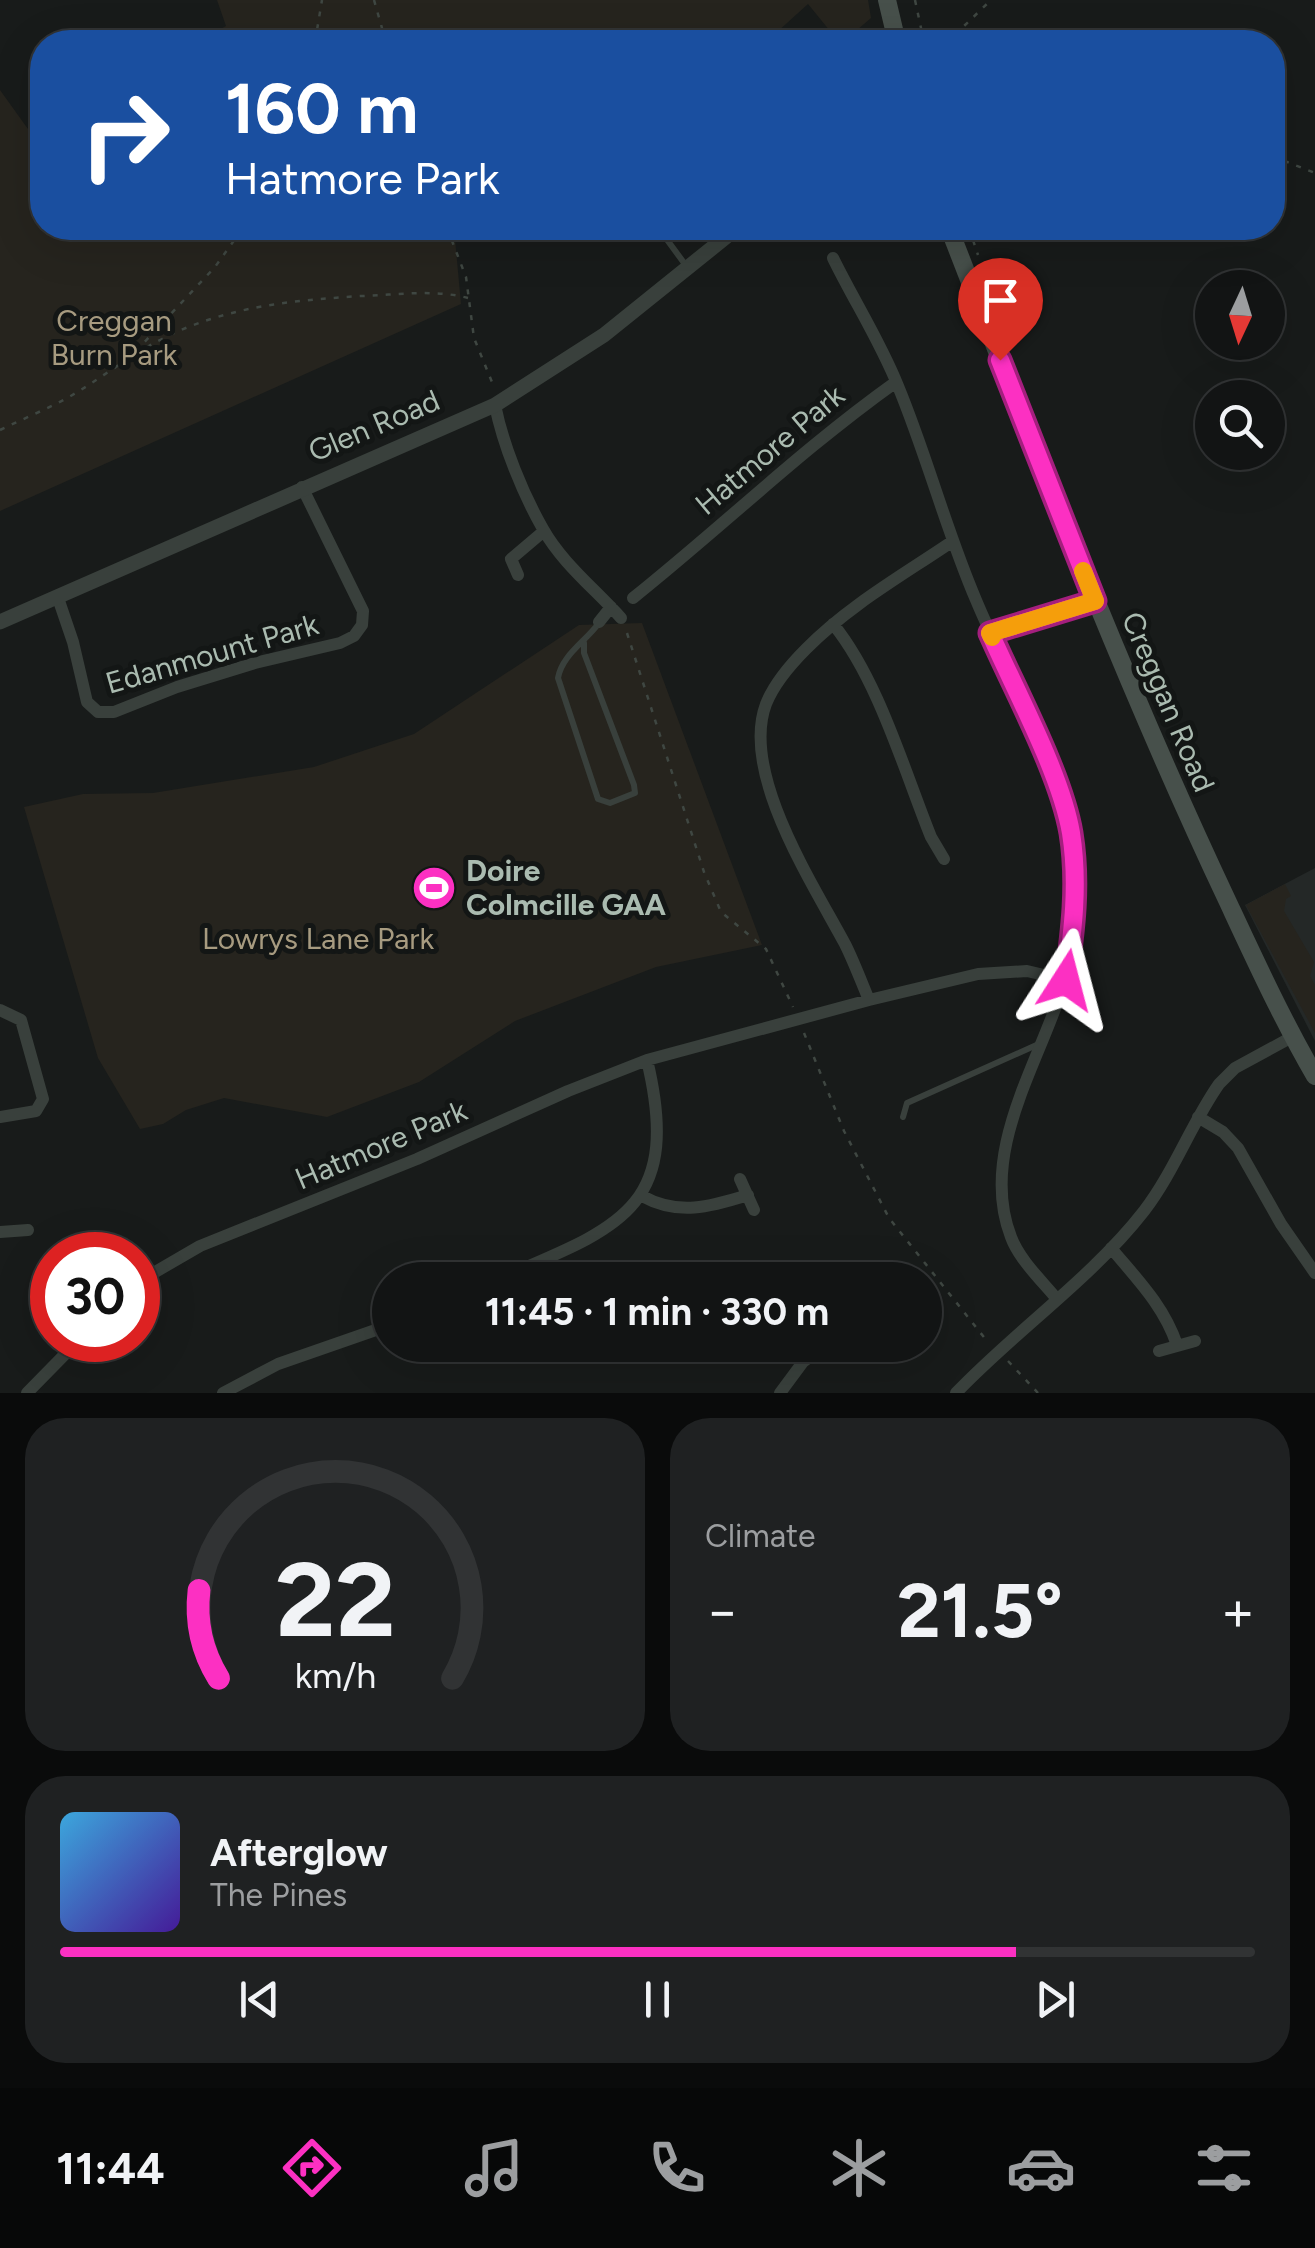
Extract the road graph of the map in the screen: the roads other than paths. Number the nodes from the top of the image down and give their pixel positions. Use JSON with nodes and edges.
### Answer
{"nodes":[{"id":1,"x":887,"y":0,"type":"edge"},
{"id":2,"x":894,"y":30,"type":"edge"},
{"id":3,"x":667,"y":240,"type":"edge"},
{"id":4,"x":723,"y":240,"type":"edge"},
{"id":5,"x":953,"y":240,"type":"edge"},
{"id":6,"x":832,"y":258,"type":"dead end"},
{"id":7,"x":688,"y":268,"type":"junction"},
{"id":8,"x":896,"y":382,"type":"junction"},
{"id":9,"x":498,"y":404,"type":"junction"},
{"id":10,"x":302,"y":488,"type":"junction"},
{"id":11,"x":544,"y":531,"type":"junction"},
{"id":12,"x":953,"y":541,"type":"junction"},
{"id":13,"x":518,"y":575,"type":"dead end"},
{"id":14,"x":58,"y":598,"type":"junction"},
{"id":15,"x":633,"y":598,"type":"dead end"},
{"id":16,"x":1095,"y":601,"type":"junction"},
{"id":17,"x":0,"y":622,"type":"edge"},
{"id":18,"x":600,"y":622,"type":"joint"},
{"id":19,"x":834,"y":624,"type":"junction"},
{"id":20,"x":990,"y":633,"type":"junction"},
{"id":21,"x":584,"y":644,"type":"junction"},
{"id":22,"x":944,"y":859,"type":"dead end"},
{"id":23,"x":1066,"y":980,"type":"junction"},
{"id":24,"x":869,"y":1000,"type":"junction"},
{"id":25,"x":0,"y":1010,"type":"edge"},
{"id":26,"x":1292,"y":1037,"type":"junction"},
{"id":27,"x":1042,"y":1042,"type":"junction"},
{"id":28,"x":647,"y":1060,"type":"junction"},
{"id":29,"x":1315,"y":1076,"type":"edge"},
{"id":30,"x":0,"y":1117,"type":"edge"},
{"id":31,"x":903,"y":1117,"type":"dead end"},
{"id":32,"x":1198,"y":1118,"type":"junction"},
{"id":33,"x":740,"y":1179,"type":"dead end"},
{"id":34,"x":642,"y":1196,"type":"junction"},
{"id":35,"x":748,"y":1196,"type":"junction"},
{"id":36,"x":754,"y":1210,"type":"dead end"},
{"id":37,"x":28,"y":1230,"type":"dead end"},
{"id":38,"x":0,"y":1232,"type":"edge"},
{"id":39,"x":1110,"y":1248,"type":"junction"},
{"id":40,"x":535,"y":1262,"type":"edge"},
{"id":41,"x":160,"y":1269,"type":"edge"},
{"id":42,"x":1315,"y":1274,"type":"edge"},
{"id":43,"x":1056,"y":1298,"type":"junction"},
{"id":44,"x":372,"y":1332,"type":"edge"},
{"id":45,"x":1195,"y":1341,"type":"dead end"},
{"id":46,"x":1177,"y":1345,"type":"junction"},
{"id":47,"x":1159,"y":1351,"type":"dead end"},
{"id":48,"x":57,"y":1362,"type":"edge"},
{"id":49,"x":803,"y":1362,"type":"edge"},
{"id":50,"x":27,"y":1393,"type":"edge"},
{"id":51,"x":223,"y":1393,"type":"edge"},
{"id":52,"x":780,"y":1393,"type":"edge"},
{"id":53,"x":956,"y":1393,"type":"edge"}],
"edges":[{"from":1,"to":2,"type":"main road"},
{"from":3,"to":7,"type":"lane"},
{"from":4,"to":7,"type":"street","name":"Glen Road"},
{"from":5,"to":16,"type":"main road","name":"Creggan Road"},
{"from":6,"to":8,"type":"street"},
{"from":7,"to":9,"type":"street","name":"Glen Road"},
{"from":8,"to":12,"type":"street"},
{"from":8,"to":15,"type":"street","name":"Hatmore Park"},
{"from":9,"to":10,"type":"street","name":"Glen Road"},
{"from":9,"to":11,"type":"street"},
{"from":10,"to":14,"type":"street","name":"Glen Road"},
{"from":10,"to":14,"type":"street","name":"Edanmount Park"},
{"from":11,"to":13,"type":"street"},
{"from":11,"to":18,"type":"street"},
{"from":12,"to":19,"type":"street"},
{"from":12,"to":20,"type":"street"},
{"from":14,"to":17,"type":"street","name":"Glen Road"},
{"from":16,"to":20,"type":"street"},
{"from":16,"to":26,"type":"main road","name":"Creggan Road"},
{"from":18,"to":21,"type":"lane"},
{"from":19,"to":22,"type":"street"},
{"from":19,"to":24,"type":"street"},
{"from":20,"to":23,"type":"street"},
{"from":21,"to":21,"type":"lane"},
{"from":23,"to":24,"type":"street","name":"Hatmore Park"},
{"from":23,"to":27,"type":"street"},
{"from":24,"to":28,"type":"street","name":"Hatmore Park"},
{"from":25,"to":30,"type":"street"},
{"from":26,"to":29,"type":"main road","name":"Creggan Road"},
{"from":26,"to":32,"type":"street"},
{"from":27,"to":31,"type":"lane"},
{"from":27,"to":43,"type":"street"},
{"from":28,"to":34,"type":"street"},
{"from":28,"to":41,"type":"street","name":"Hatmore Park"},
{"from":32,"to":39,"type":"street"},
{"from":32,"to":42,"type":"street"},
{"from":33,"to":35,"type":"street"},
{"from":34,"to":35,"type":"street"},
{"from":34,"to":40,"type":"street"},
{"from":35,"to":36,"type":"street"},
{"from":37,"to":38,"type":"street"},
{"from":39,"to":43,"type":"street"},
{"from":39,"to":46,"type":"street"},
{"from":43,"to":53,"type":"street"},
{"from":44,"to":51,"type":"street"},
{"from":45,"to":46,"type":"street"},
{"from":46,"to":47,"type":"street"},
{"from":48,"to":50,"type":"street"},
{"from":49,"to":52,"type":"street"}]}
